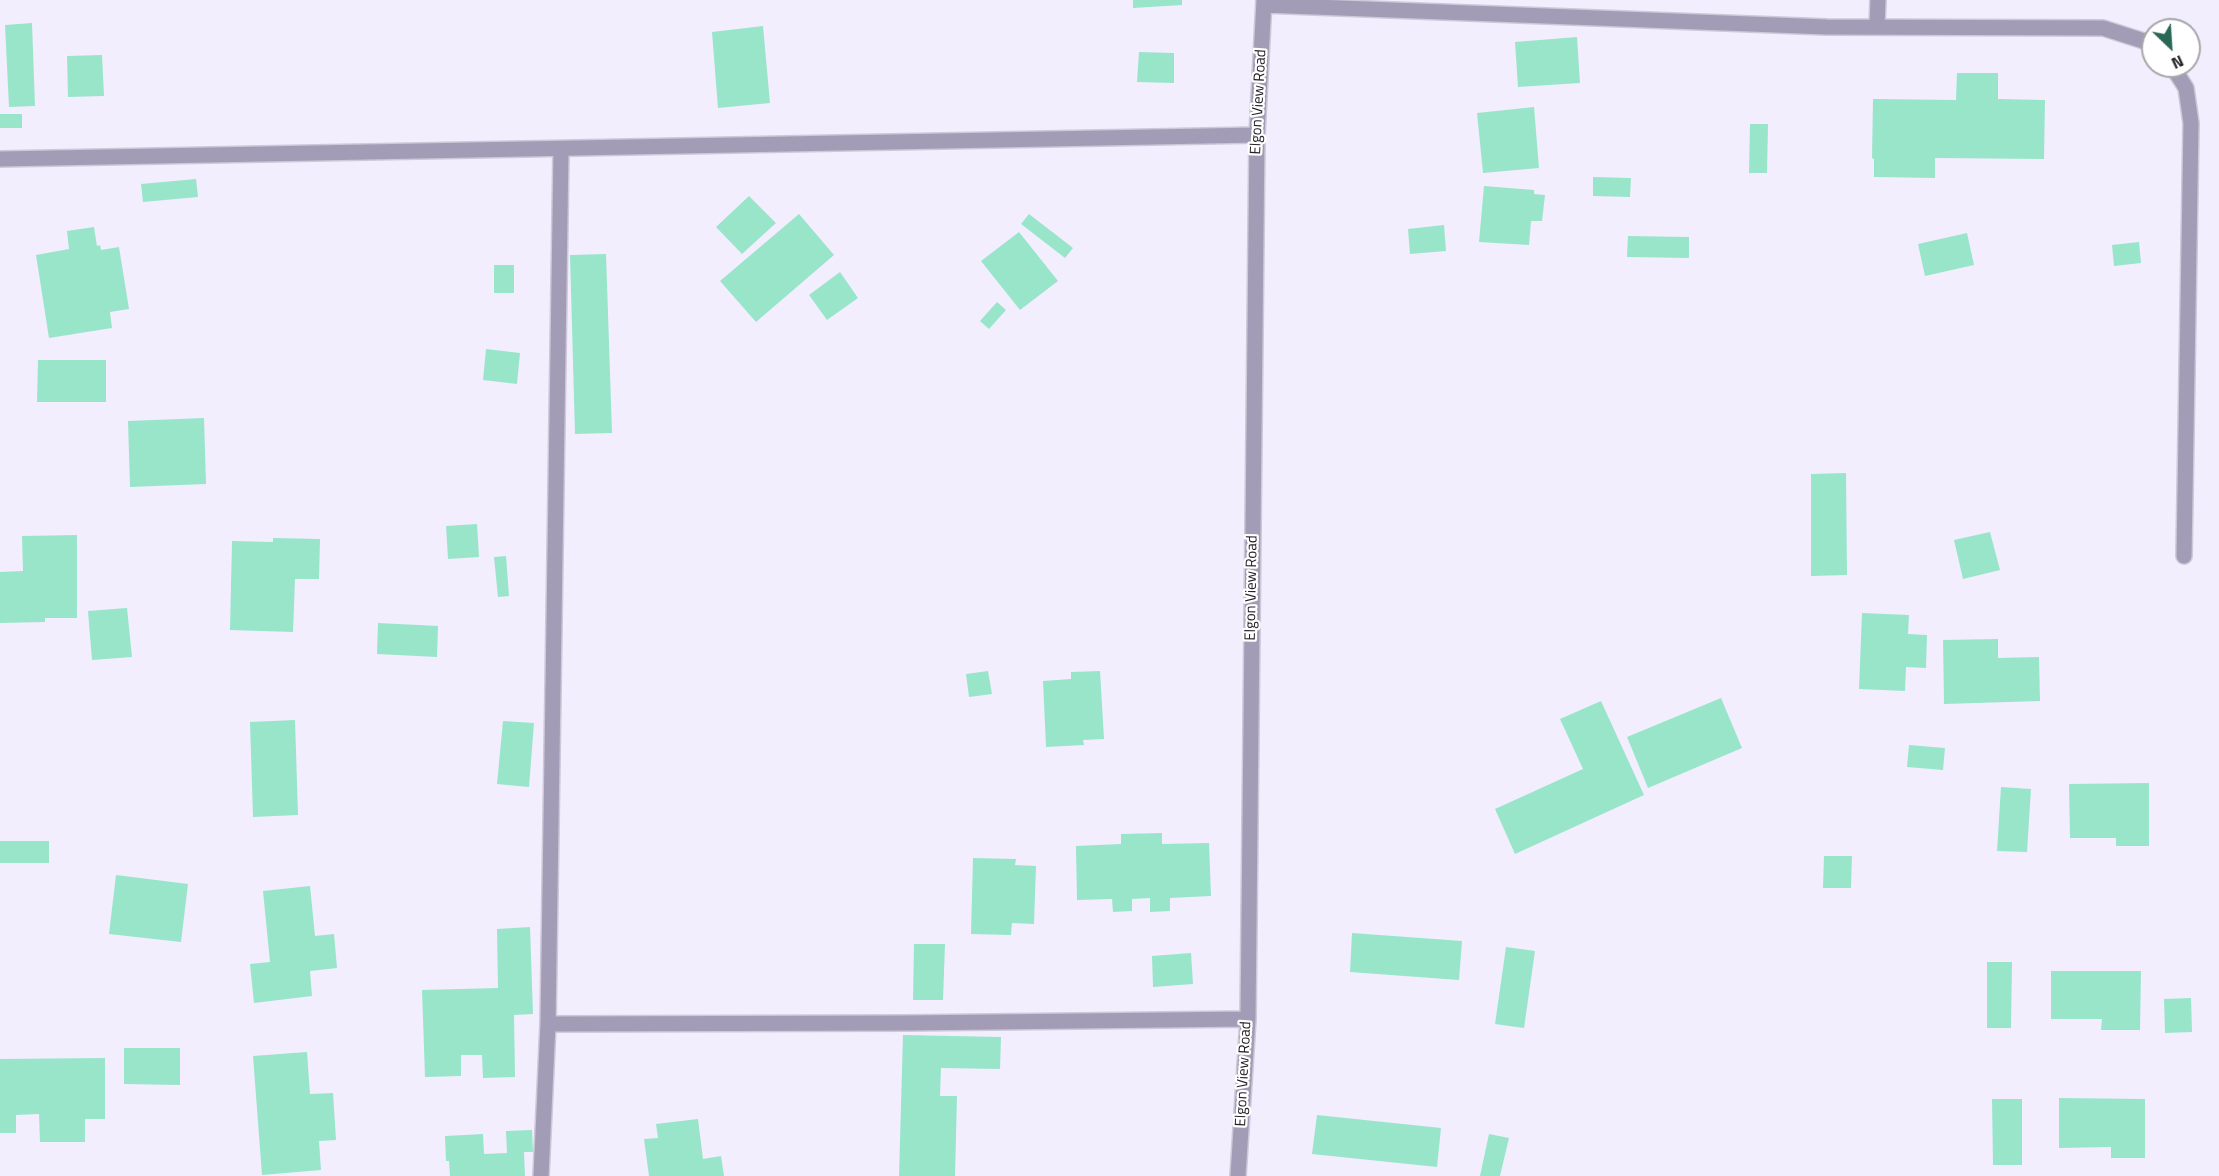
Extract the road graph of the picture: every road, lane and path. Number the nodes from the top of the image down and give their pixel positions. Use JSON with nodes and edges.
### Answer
{"nodes":[{"id":1,"x":1878,"y":0,"type":"edge"},
{"id":2,"x":1264,"y":3,"type":"edge"},
{"id":3,"x":1877,"y":27,"type":"junction"},
{"id":4,"x":2141,"y":40,"type":"edge"},
{"id":5,"x":2180,"y":78,"type":"edge"},
{"id":6,"x":1257,"y":135,"type":"junction"},
{"id":7,"x":561,"y":150,"type":"junction"},
{"id":8,"x":0,"y":159,"type":"edge"},
{"id":9,"x":2184,"y":556,"type":"dead end"},
{"id":10,"x":1248,"y":1019,"type":"junction"},
{"id":11,"x":548,"y":1024,"type":"junction"},
{"id":12,"x":541,"y":1176,"type":"edge"},
{"id":13,"x":1238,"y":1176,"type":"edge"}],
"edges":[{"from":1,"to":3,"type":"street"},
{"from":2,"to":3,"type":"street"},
{"from":2,"to":6,"type":"street","name":"Elgon View Road"},
{"from":3,"to":4,"type":"street"},
{"from":5,"to":9,"type":"street"},
{"from":6,"to":7,"type":"street"},
{"from":6,"to":10,"type":"street","name":"Elgon View Road"},
{"from":7,"to":8,"type":"street"},
{"from":7,"to":11,"type":"street"},
{"from":10,"to":11,"type":"street"},
{"from":10,"to":13,"type":"street","name":"Elgon View Road"},
{"from":11,"to":12,"type":"street"}]}
